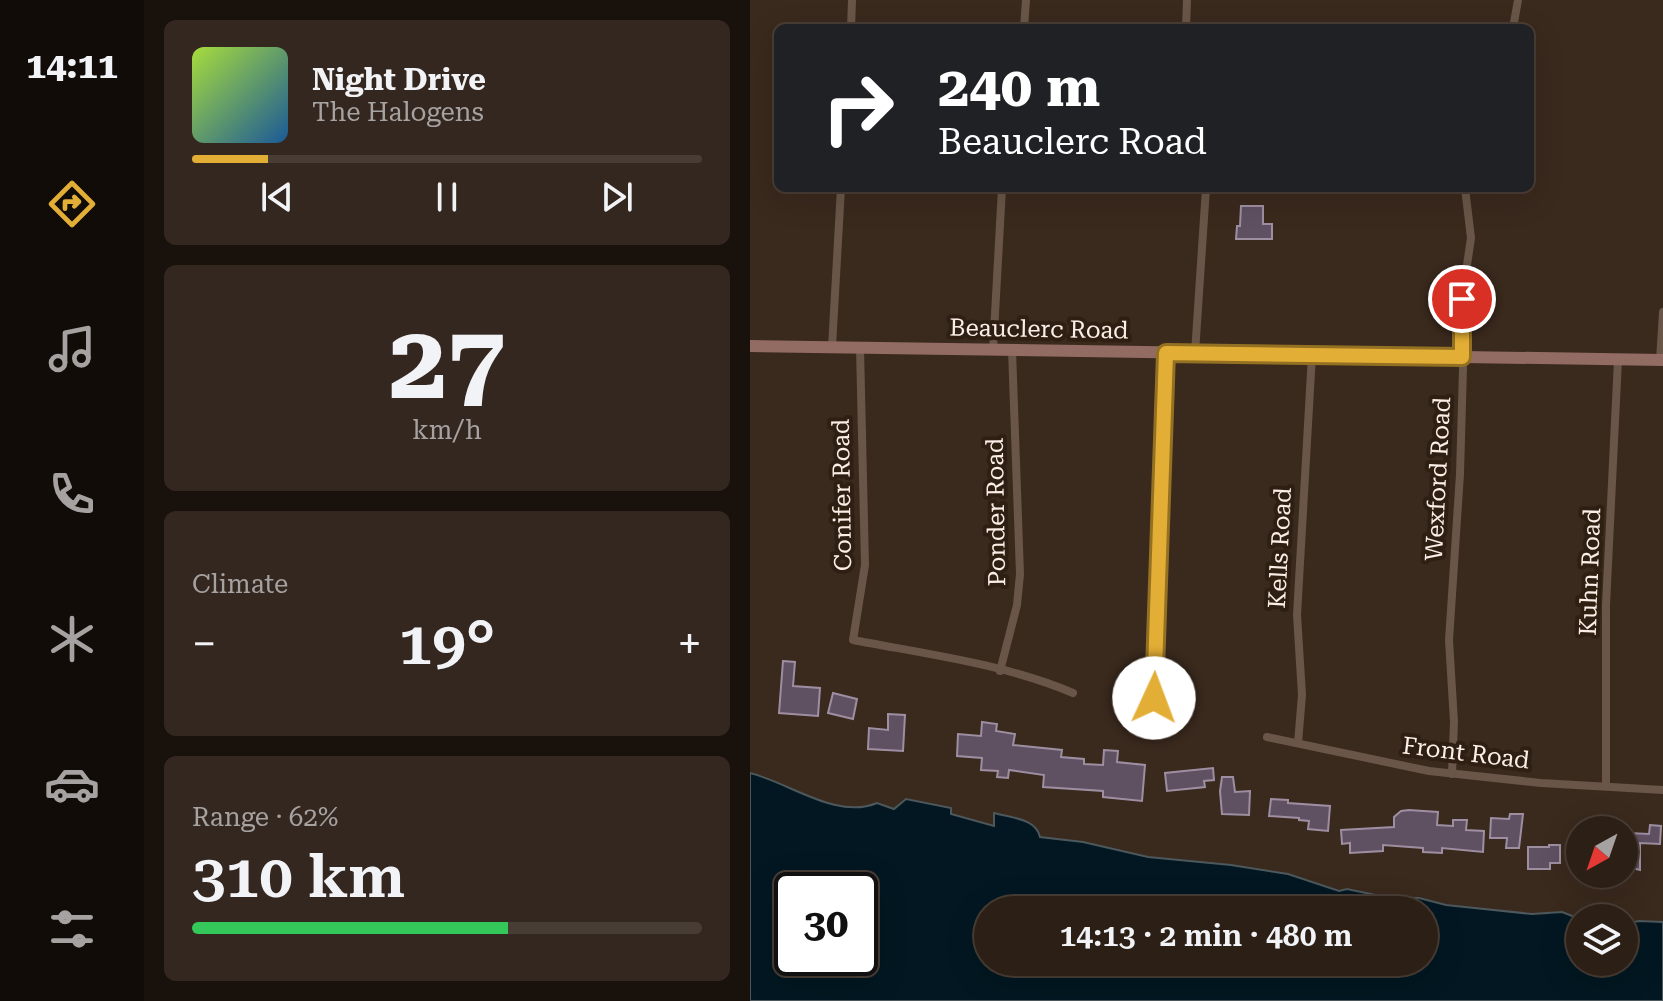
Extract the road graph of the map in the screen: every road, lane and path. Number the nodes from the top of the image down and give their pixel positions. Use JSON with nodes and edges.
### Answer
{"nodes":[{"id":1,"x":852,"y":0,"type":"edge"},
{"id":2,"x":1026,"y":0,"type":"edge"},
{"id":3,"x":1187,"y":0,"type":"edge"},
{"id":4,"x":1518,"y":0,"type":"edge"},
{"id":5,"x":851,"y":24,"type":"edge"},
{"id":6,"x":1024,"y":24,"type":"edge"},
{"id":7,"x":1186,"y":24,"type":"edge"},
{"id":8,"x":1514,"y":24,"type":"edge"},
{"id":9,"x":841,"y":192,"type":"edge"},
{"id":10,"x":1002,"y":192,"type":"edge"},
{"id":11,"x":1206,"y":192,"type":"edge"},
{"id":12,"x":1465,"y":192,"type":"edge"},
{"id":13,"x":1663,"y":312,"type":"edge"},
{"id":14,"x":750,"y":346,"type":"edge"},
{"id":15,"x":832,"y":347,"type":"junction"},
{"id":16,"x":860,"y":348,"type":"junction"},
{"id":17,"x":993,"y":350,"type":"junction"},
{"id":18,"x":1012,"y":350,"type":"junction"},
{"id":19,"x":1166,"y":353,"type":"junction"},
{"id":20,"x":1195,"y":353,"type":"junction"},
{"id":21,"x":1312,"y":355,"type":"junction"},
{"id":22,"x":1462,"y":357,"type":"junction"},
{"id":23,"x":1618,"y":360,"type":"junction"},
{"id":24,"x":1662,"y":360,"type":"edge"},
{"id":25,"x":1000,"y":671,"type":"junction"},
{"id":26,"x":1073,"y":693,"type":"dead end"},
{"id":27,"x":1154,"y":698,"type":"dead end"},
{"id":28,"x":1267,"y":737,"type":"dead end"},
{"id":29,"x":1298,"y":743,"type":"junction"},
{"id":30,"x":1452,"y":774,"type":"junction"},
{"id":31,"x":1606,"y":785,"type":"junction"},
{"id":32,"x":1663,"y":790,"type":"edge"}],
"edges":[{"from":1,"to":5,"type":"street"},
{"from":2,"to":6,"type":"street"},
{"from":3,"to":7,"type":"street"},
{"from":4,"to":8,"type":"street"},
{"from":9,"to":15,"type":"street"},
{"from":10,"to":17,"type":"street"},
{"from":11,"to":20,"type":"street"},
{"from":12,"to":22,"type":"street","name":"Wexford Road"},
{"from":13,"to":24,"type":"street"},
{"from":14,"to":15,"type":"street","name":"Beauclerc Road"},
{"from":15,"to":16,"type":"street","name":"Beauclerc Road"},
{"from":16,"to":17,"type":"street","name":"Beauclerc Road"},
{"from":16,"to":25,"type":"street","name":"Conifer Road"},
{"from":17,"to":18,"type":"street","name":"Beauclerc Road"},
{"from":18,"to":19,"type":"street","name":"Beauclerc Road"},
{"from":18,"to":25,"type":"street","name":"Ponder Road"},
{"from":19,"to":20,"type":"street","name":"Beauclerc Road"},
{"from":19,"to":27,"type":"street"},
{"from":20,"to":21,"type":"street","name":"Beauclerc Road"},
{"from":21,"to":22,"type":"street","name":"Beauclerc Road"},
{"from":21,"to":29,"type":"street","name":"Kells Road"},
{"from":22,"to":23,"type":"street","name":"Beauclerc Road"},
{"from":22,"to":30,"type":"street","name":"Wexford Road"},
{"from":23,"to":24,"type":"street","name":"Beauclerc Road"},
{"from":23,"to":31,"type":"street","name":"Kuhn Road"},
{"from":25,"to":26,"type":"street"},
{"from":28,"to":29,"type":"street","name":"Front Road"},
{"from":29,"to":30,"type":"street","name":"Front Road"},
{"from":30,"to":31,"type":"street","name":"Front Road"},
{"from":31,"to":32,"type":"street","name":"Front Road"}]}
